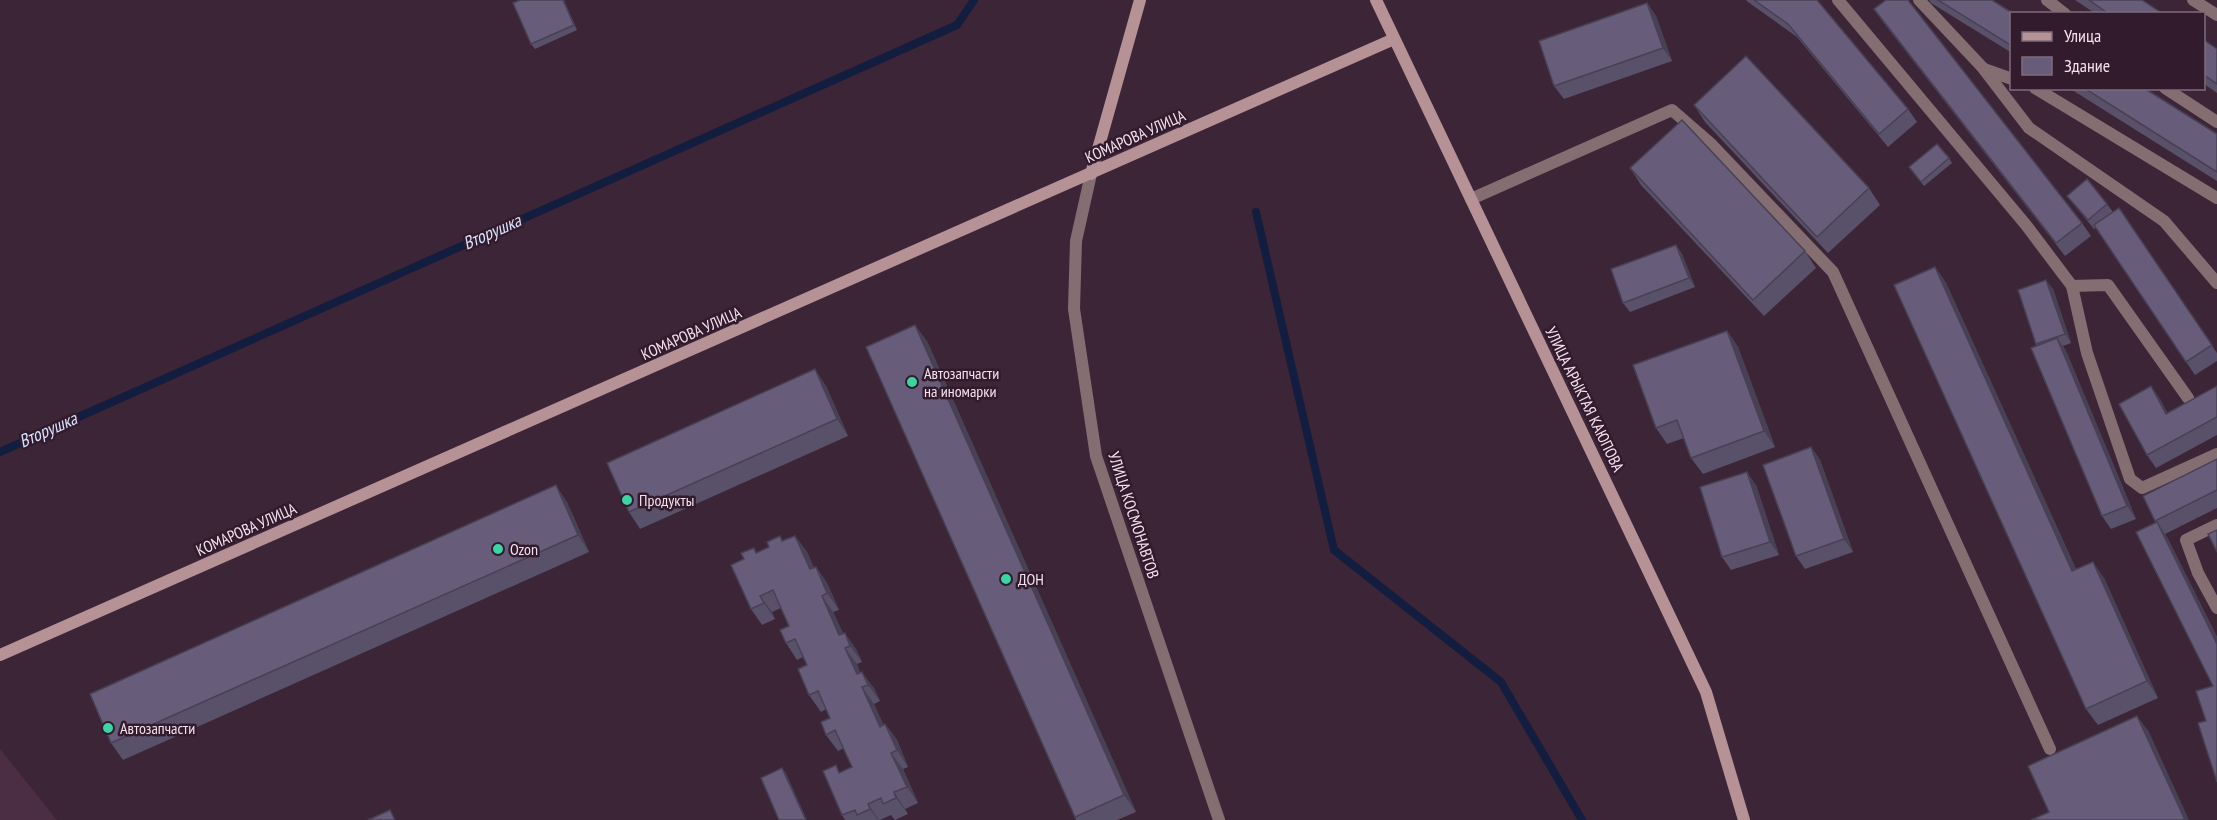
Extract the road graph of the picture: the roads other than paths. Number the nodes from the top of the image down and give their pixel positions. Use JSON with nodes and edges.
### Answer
{"nodes":[{"id":1,"x":1140,"y":0,"type":"edge"},
{"id":2,"x":1376,"y":0,"type":"edge"},
{"id":3,"x":1838,"y":0,"type":"edge"},
{"id":4,"x":1919,"y":0,"type":"edge"},
{"id":5,"x":2047,"y":0,"type":"edge"},
{"id":6,"x":2193,"y":0,"type":"edge"},
{"id":7,"x":2062,"y":12,"type":"edge"},
{"id":8,"x":2217,"y":15,"type":"edge"},
{"id":9,"x":1394,"y":39,"type":"junction"},
{"id":10,"x":1983,"y":68,"type":"junction"},
{"id":11,"x":2010,"y":78,"type":"edge"},
{"id":12,"x":2038,"y":90,"type":"edge"},
{"id":13,"x":2169,"y":90,"type":"edge"},
{"id":14,"x":2217,"y":122,"type":"edge"},
{"id":15,"x":1091,"y":174,"type":"junction"},
{"id":16,"x":2217,"y":198,"type":"edge"},
{"id":17,"x":1471,"y":199,"type":"junction"},
{"id":18,"x":2217,"y":283,"type":"edge"},
{"id":19,"x":2072,"y":286,"type":"junction"},
{"id":20,"x":2187,"y":398,"type":"dead end"},
{"id":21,"x":2217,"y":454,"type":"edge"},
{"id":22,"x":2217,"y":525,"type":"edge"},
{"id":23,"x":2217,"y":608,"type":"edge"},
{"id":24,"x":0,"y":655,"type":"edge"},
{"id":25,"x":2050,"y":749,"type":"dead end"},
{"id":26,"x":1219,"y":820,"type":"edge"},
{"id":27,"x":1744,"y":820,"type":"edge"}],
"edges":[{"from":1,"to":15,"type":"street"},
{"from":2,"to":9,"type":"street","name":"УЛИЦА АРЫКТАЯ КАЮПОВА"},
{"from":3,"to":19,"type":"street"},
{"from":4,"to":10,"type":"street"},
{"from":5,"to":7,"type":"street"},
{"from":6,"to":8,"type":"street"},
{"from":9,"to":15,"type":"street","name":"КОМАРОВА УЛИЦА"},
{"from":9,"to":17,"type":"street","name":"УЛИЦА АРЫКТАЯ КАЮПОВА"},
{"from":10,"to":11,"type":"street"},
{"from":10,"to":18,"type":"street"},
{"from":12,"to":16,"type":"street"},
{"from":13,"to":14,"type":"street"},
{"from":15,"to":24,"type":"street","name":"КОМАРОВА УЛИЦА"},
{"from":15,"to":26,"type":"street","name":"УЛИЦА КОСМОНАВТОВ"},
{"from":17,"to":25,"type":"street"},
{"from":17,"to":27,"type":"street","name":"УЛИЦА АРЫКТАЯ КАЮПОВА"},
{"from":19,"to":20,"type":"street"},
{"from":19,"to":21,"type":"street"},
{"from":22,"to":23,"type":"street"}]}
